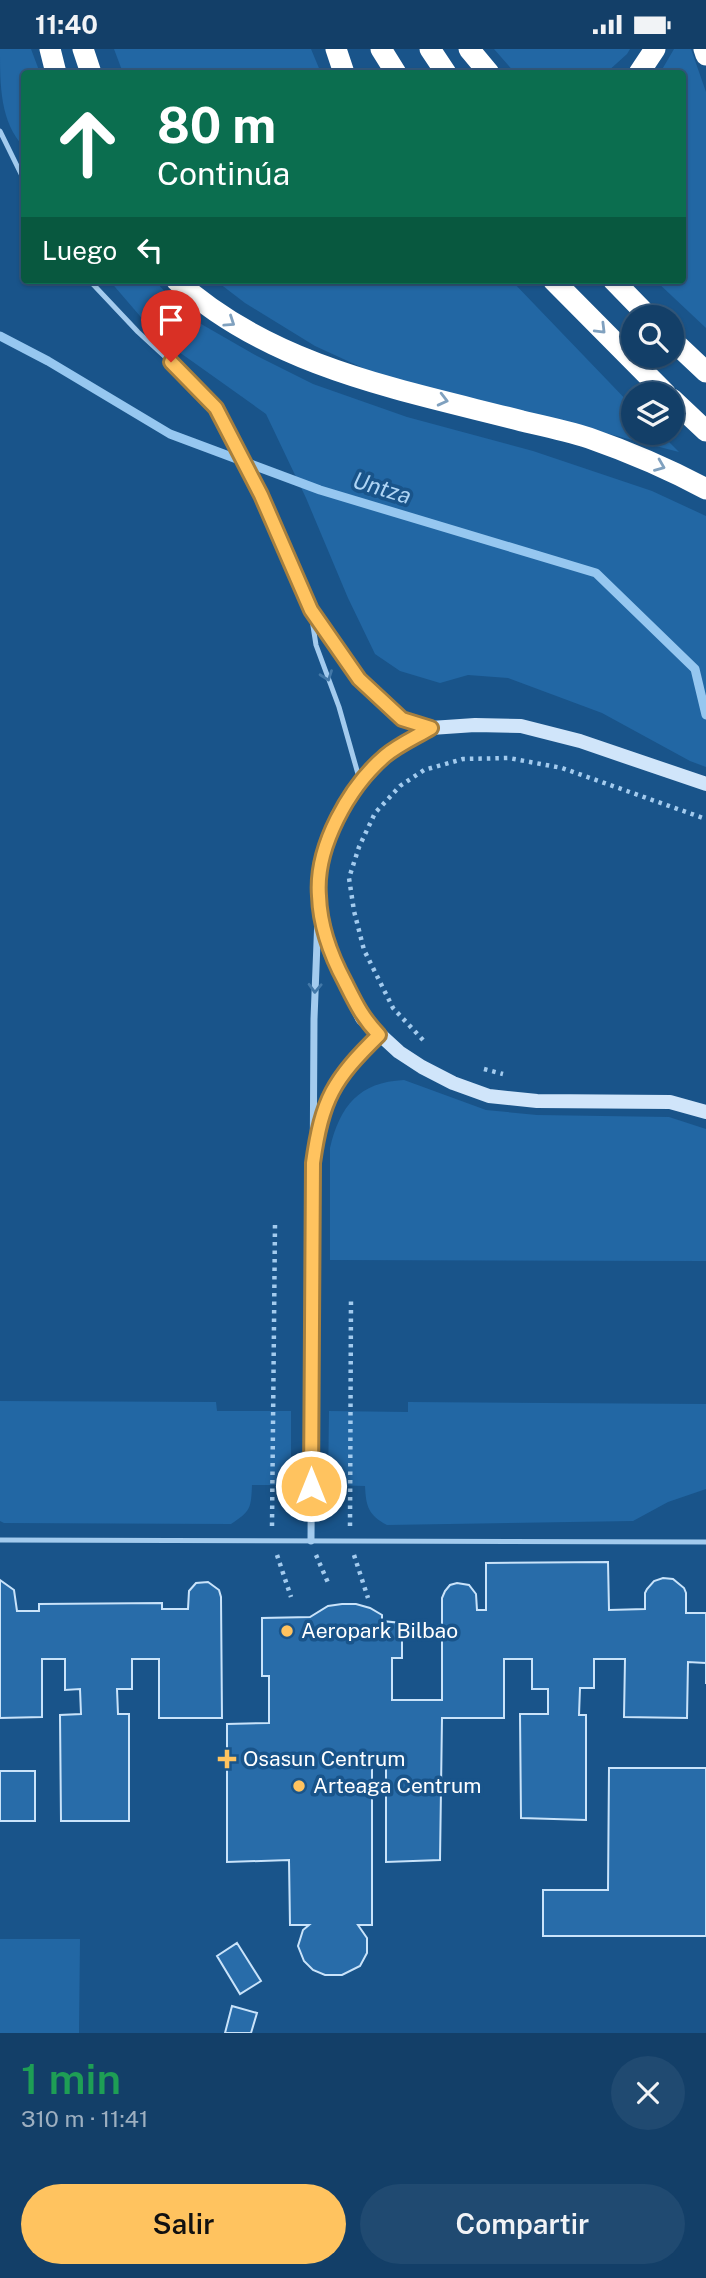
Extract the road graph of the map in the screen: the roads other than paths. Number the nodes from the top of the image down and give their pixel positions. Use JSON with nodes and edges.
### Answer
{"nodes":[{"id":1,"x":50,"y":49,"type":"edge"},
{"id":2,"x":83,"y":49,"type":"edge"},
{"id":3,"x":336,"y":49,"type":"edge"},
{"id":4,"x":381,"y":49,"type":"edge"},
{"id":5,"x":430,"y":49,"type":"edge"},
{"id":6,"x":469,"y":49,"type":"edge"},
{"id":7,"x":655,"y":49,"type":"edge"},
{"id":8,"x":704,"y":49,"type":"edge"},
{"id":9,"x":706,"y":55,"type":"edge"},
{"id":10,"x":56,"y":70,"type":"edge"},
{"id":11,"x":89,"y":70,"type":"edge"},
{"id":12,"x":343,"y":70,"type":"edge"},
{"id":13,"x":394,"y":70,"type":"edge"},
{"id":14,"x":444,"y":70,"type":"edge"},
{"id":15,"x":486,"y":70,"type":"edge"},
{"id":16,"x":641,"y":70,"type":"edge"},
{"id":17,"x":0,"y":131,"type":"edge"},
{"id":18,"x":21,"y":174,"type":"edge"},
{"id":19,"x":93,"y":284,"type":"edge"},
{"id":20,"x":181,"y":284,"type":"edge"},
{"id":21,"x":557,"y":284,"type":"edge"},
{"id":22,"x":617,"y":284,"type":"edge"},
{"id":23,"x":637,"y":305,"type":"edge"},
{"id":24,"x":684,"y":351,"type":"edge"},
{"id":25,"x":706,"y":372,"type":"edge"},
{"id":26,"x":654,"y":382,"type":"edge"},
{"id":27,"x":684,"y":410,"type":"edge"},
{"id":28,"x":706,"y":431,"type":"edge"},
{"id":29,"x":706,"y":489,"type":"edge"},
{"id":30,"x":311,"y":610,"type":"junction"},
{"id":31,"x":431,"y":728,"type":"junction"},
{"id":32,"x":360,"y":782,"type":"junction"},
{"id":33,"x":706,"y":784,"type":"edge"},
{"id":34,"x":318,"y":895,"type":"junction"},
{"id":35,"x":379,"y":1035,"type":"junction"},
{"id":36,"x":706,"y":1112,"type":"edge"},
{"id":37,"x":313,"y":1163,"type":"junction"},
{"id":38,"x":0,"y":1540,"type":"edge"},
{"id":39,"x":311,"y":1541,"type":"junction"},
{"id":40,"x":706,"y":1542,"type":"edge"}],
"edges":[{"from":1,"to":10,"type":"highway"},
{"from":2,"to":11,"type":"highway"},
{"from":3,"to":12,"type":"highway"},
{"from":4,"to":13,"type":"highway"},
{"from":5,"to":14,"type":"highway"},
{"from":6,"to":15,"type":"highway"},
{"from":7,"to":16,"type":"highway"},
{"from":8,"to":9,"type":"highway"},
{"from":17,"to":18,"type":"lane"},
{"from":19,"to":30,"type":"lane"},
{"from":20,"to":29,"type":"highway","one_way":true},
{"from":21,"to":26,"type":"highway","one_way":true},
{"from":22,"to":23,"type":"highway"},
{"from":24,"to":25,"type":"highway"},
{"from":27,"to":28,"type":"highway"},
{"from":30,"to":31,"type":"lane"},
{"from":30,"to":32,"type":"lane","one_way":true},
{"from":31,"to":32,"type":"street"},
{"from":31,"to":33,"type":"street"},
{"from":32,"to":34,"type":"street"},
{"from":34,"to":35,"type":"street"},
{"from":34,"to":37,"type":"street","one_way":true},
{"from":35,"to":36,"type":"street"},
{"from":35,"to":37,"type":"street"},
{"from":37,"to":39,"type":"street"},
{"from":38,"to":39,"type":"lane"},
{"from":39,"to":40,"type":"lane"}]}
